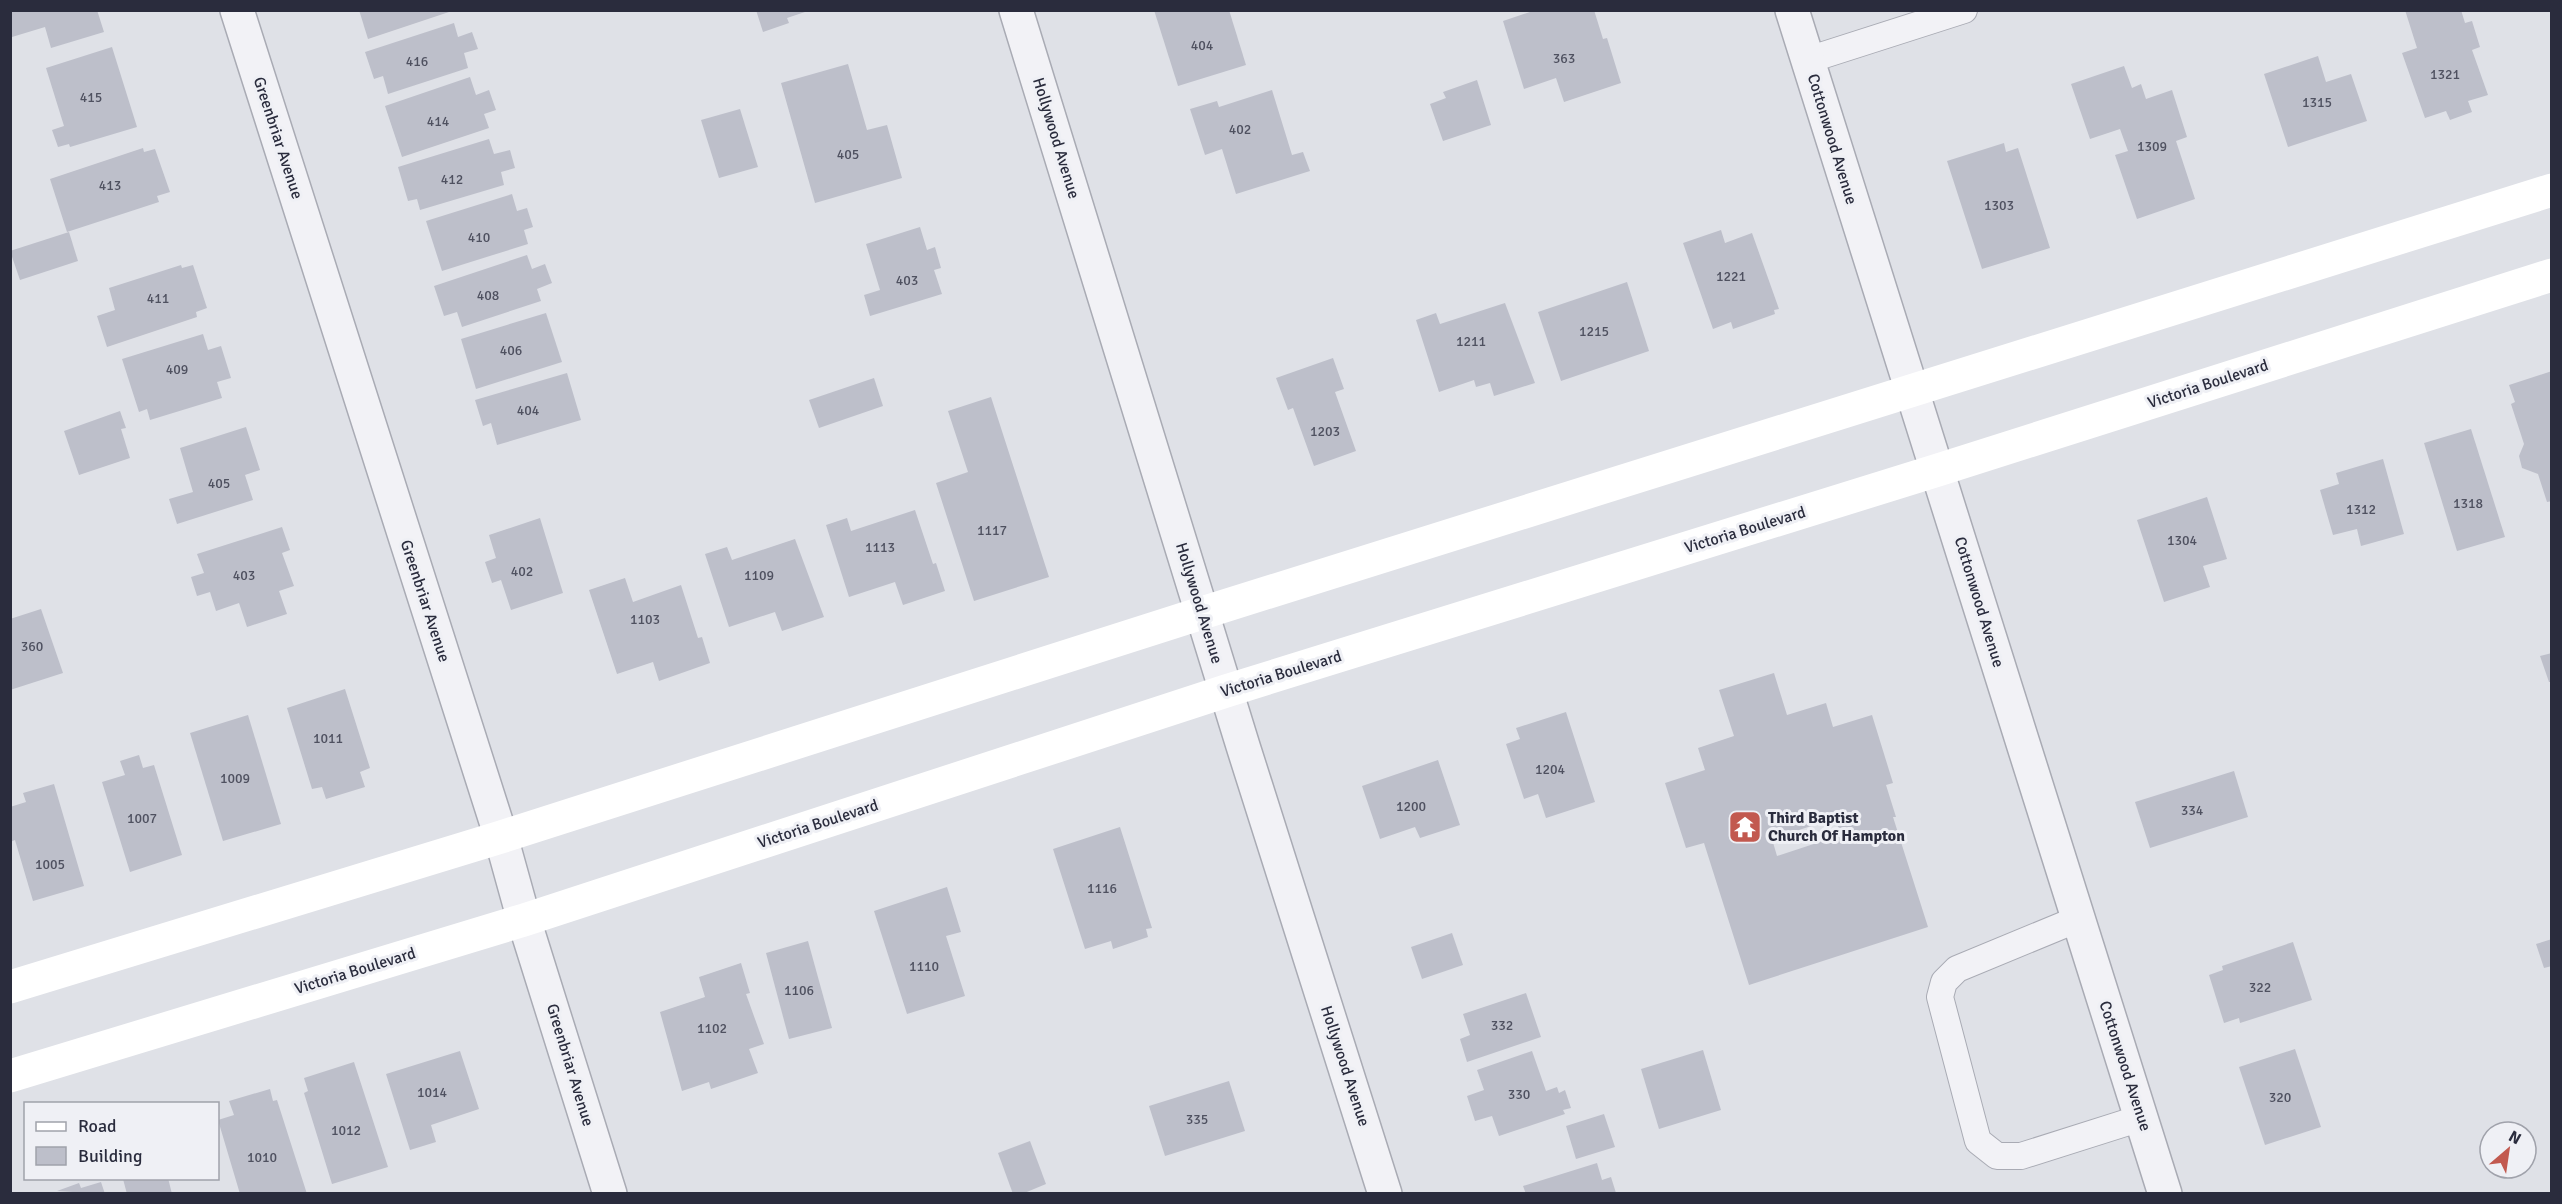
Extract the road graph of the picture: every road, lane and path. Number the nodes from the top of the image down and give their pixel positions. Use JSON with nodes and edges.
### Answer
{"nodes":[{"id":1,"x":237,"y":10,"type":"edge"},
{"id":2,"x":1016,"y":10,"type":"edge"},
{"id":3,"x":1792,"y":10,"type":"edge"},
{"id":4,"x":1964,"y":10,"type":"edge"},
{"id":5,"x":1808,"y":60,"type":"junction"},
{"id":6,"x":2552,"y":190,"type":"edge"},
{"id":7,"x":2552,"y":275,"type":"edge"},
{"id":8,"x":1912,"y":391,"type":"junction"},
{"id":9,"x":1938,"y":470,"type":"junction"},
{"id":10,"x":1202,"y":613,"type":"junction"},
{"id":11,"x":1226,"y":691,"type":"junction"},
{"id":12,"x":501,"y":837,"type":"junction"},
{"id":13,"x":2078,"y":919,"type":"junction"},
{"id":14,"x":524,"y":920,"type":"junction"},
{"id":15,"x":10,"y":987,"type":"edge"},
{"id":16,"x":10,"y":1076,"type":"edge"},
{"id":17,"x":2141,"y":1118,"type":"junction"},
{"id":18,"x":610,"y":1194,"type":"edge"},
{"id":19,"x":1385,"y":1194,"type":"edge"},
{"id":20,"x":2165,"y":1194,"type":"edge"}],
"edges":[{"from":1,"to":12,"type":"street","name":"Greenbriar Avenue"},
{"from":2,"to":10,"type":"street","name":"Hollywood Avenue"},
{"from":3,"to":5,"type":"street","name":"Cottonwood Avenue"},
{"from":4,"to":5,"type":"lane"},
{"from":5,"to":8,"type":"street","name":"Cottonwood Avenue"},
{"from":6,"to":8,"type":"main road"},
{"from":7,"to":9,"type":"main road","name":"Victoria Boulevard"},
{"from":8,"to":9,"type":"street","name":"Cottonwood Avenue"},
{"from":8,"to":10,"type":"main road"},
{"from":9,"to":11,"type":"main road","name":"Victoria Boulevard"},
{"from":9,"to":13,"type":"street","name":"Cottonwood Avenue"},
{"from":10,"to":11,"type":"street","name":"Hollywood Avenue"},
{"from":10,"to":12,"type":"main road"},
{"from":11,"to":14,"type":"main road","name":"Victoria Boulevard"},
{"from":11,"to":19,"type":"street","name":"Hollywood Avenue"},
{"from":12,"to":14,"type":"street","name":"Greenbriar Avenue"},
{"from":12,"to":15,"type":"main road"},
{"from":13,"to":17,"type":"street","name":"Cottonwood Avenue"},
{"from":13,"to":17,"type":"lane"},
{"from":14,"to":16,"type":"main road","name":"Victoria Boulevard"},
{"from":14,"to":18,"type":"street","name":"Greenbriar Avenue"},
{"from":17,"to":20,"type":"street","name":"Cottonwood Avenue"}]}
